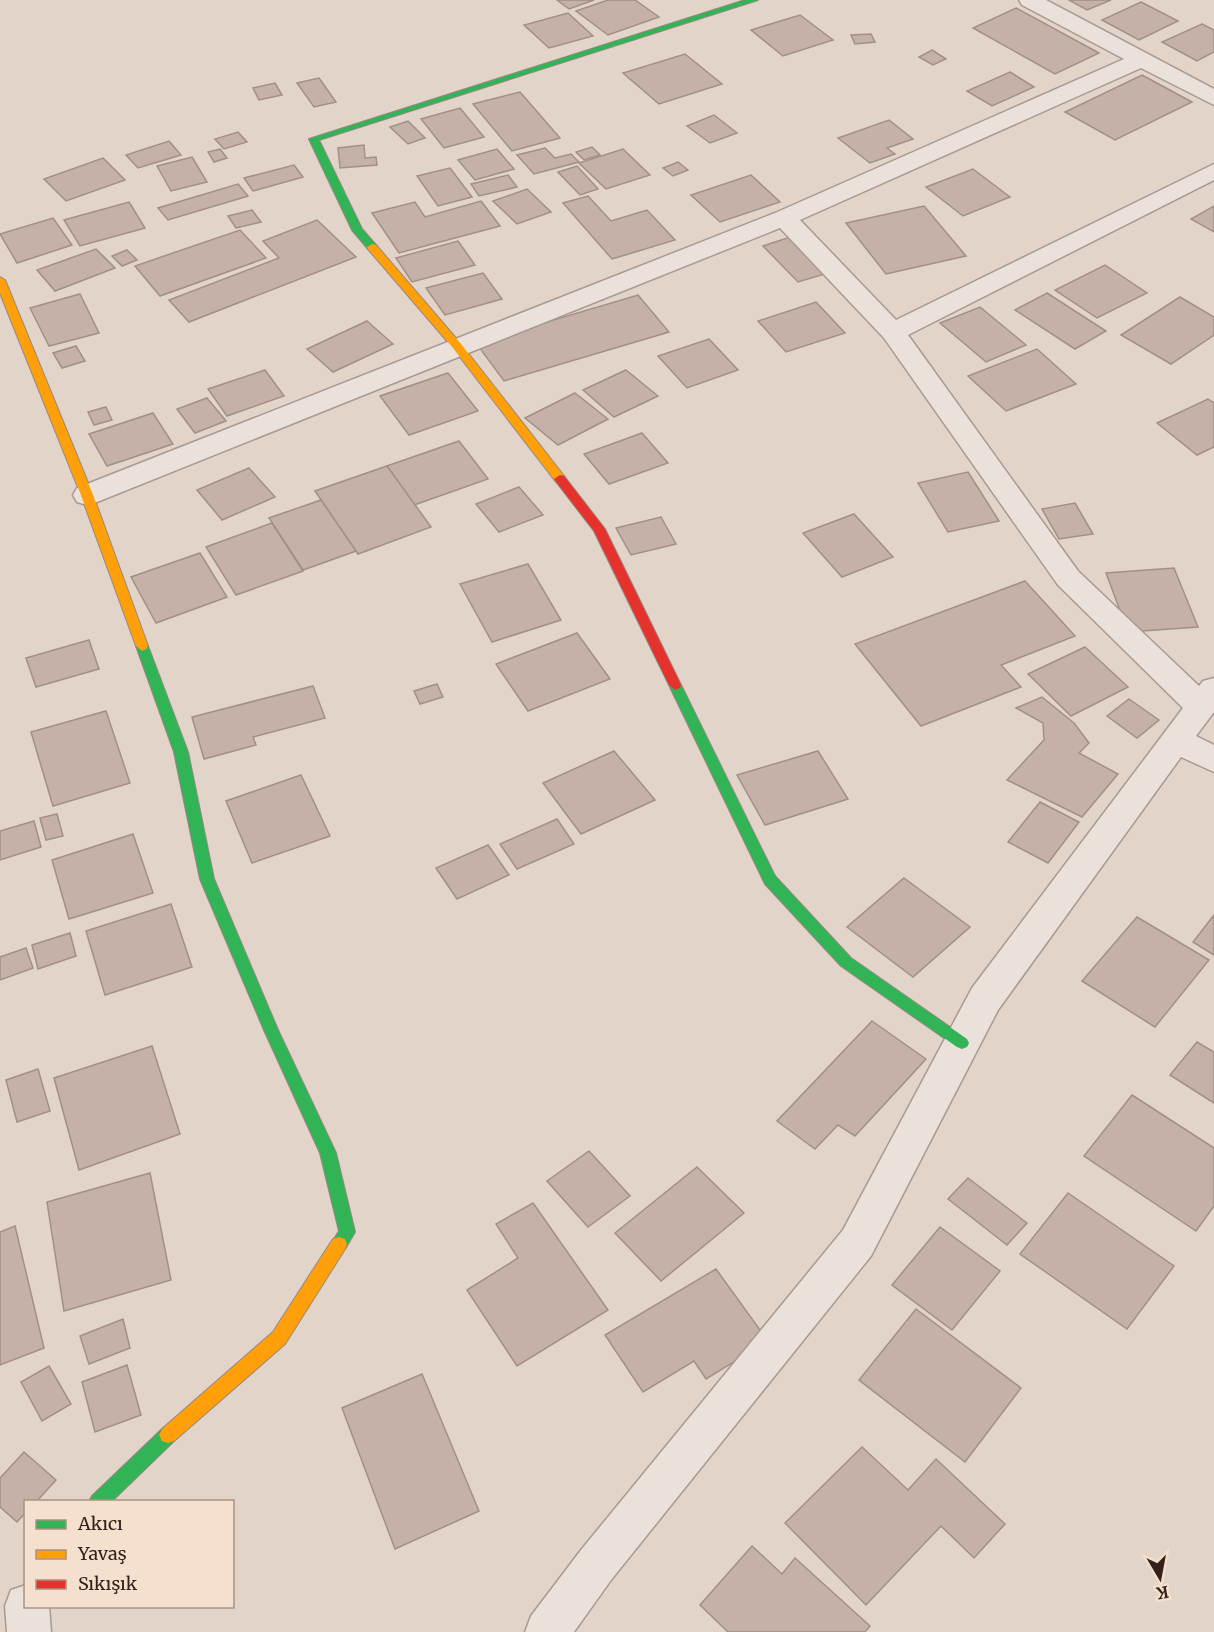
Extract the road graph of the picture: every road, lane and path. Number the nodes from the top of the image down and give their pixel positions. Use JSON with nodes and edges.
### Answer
{"nodes":[{"id":1,"x":754,"y":0,"type":"edge"},
{"id":2,"x":1030,"y":0,"type":"edge"},
{"id":3,"x":1142,"y":59,"type":"junction"},
{"id":4,"x":1214,"y":98,"type":"edge"},
{"id":5,"x":1214,"y":171,"type":"edge"},
{"id":6,"x":784,"y":218,"type":"junction"},
{"id":7,"x":0,"y":280,"type":"edge"},
{"id":8,"x":893,"y":332,"type":"junction"},
{"id":9,"x":457,"y":346,"type":"junction"},
{"id":10,"x":87,"y":495,"type":"junction"},
{"id":11,"x":1207,"y":698,"type":"edge"},
{"id":12,"x":1176,"y":740,"type":"junction"},
{"id":13,"x":1214,"y":760,"type":"edge"},
{"id":14,"x":962,"y":1043,"type":"junction"},
{"id":15,"x":100,"y":1500,"type":"edge"},
{"id":16,"x":27,"y":1608,"type":"edge"},
{"id":17,"x":29,"y":1632,"type":"edge"},
{"id":18,"x":547,"y":1632,"type":"edge"}],
"edges":[{"from":1,"to":9,"type":"street"},
{"from":2,"to":3,"type":"street"},
{"from":3,"to":4,"type":"street"},
{"from":3,"to":6,"type":"street"},
{"from":5,"to":8,"type":"street"},
{"from":6,"to":8,"type":"street"},
{"from":6,"to":9,"type":"street"},
{"from":7,"to":10,"type":"street"},
{"from":8,"to":11,"type":"street"},
{"from":9,"to":10,"type":"street"},
{"from":9,"to":14,"type":"street"},
{"from":10,"to":15,"type":"street"},
{"from":11,"to":12,"type":"street"},
{"from":12,"to":13,"type":"street"},
{"from":12,"to":14,"type":"street"},
{"from":14,"to":18,"type":"street"},
{"from":16,"to":17,"type":"street"}]}
